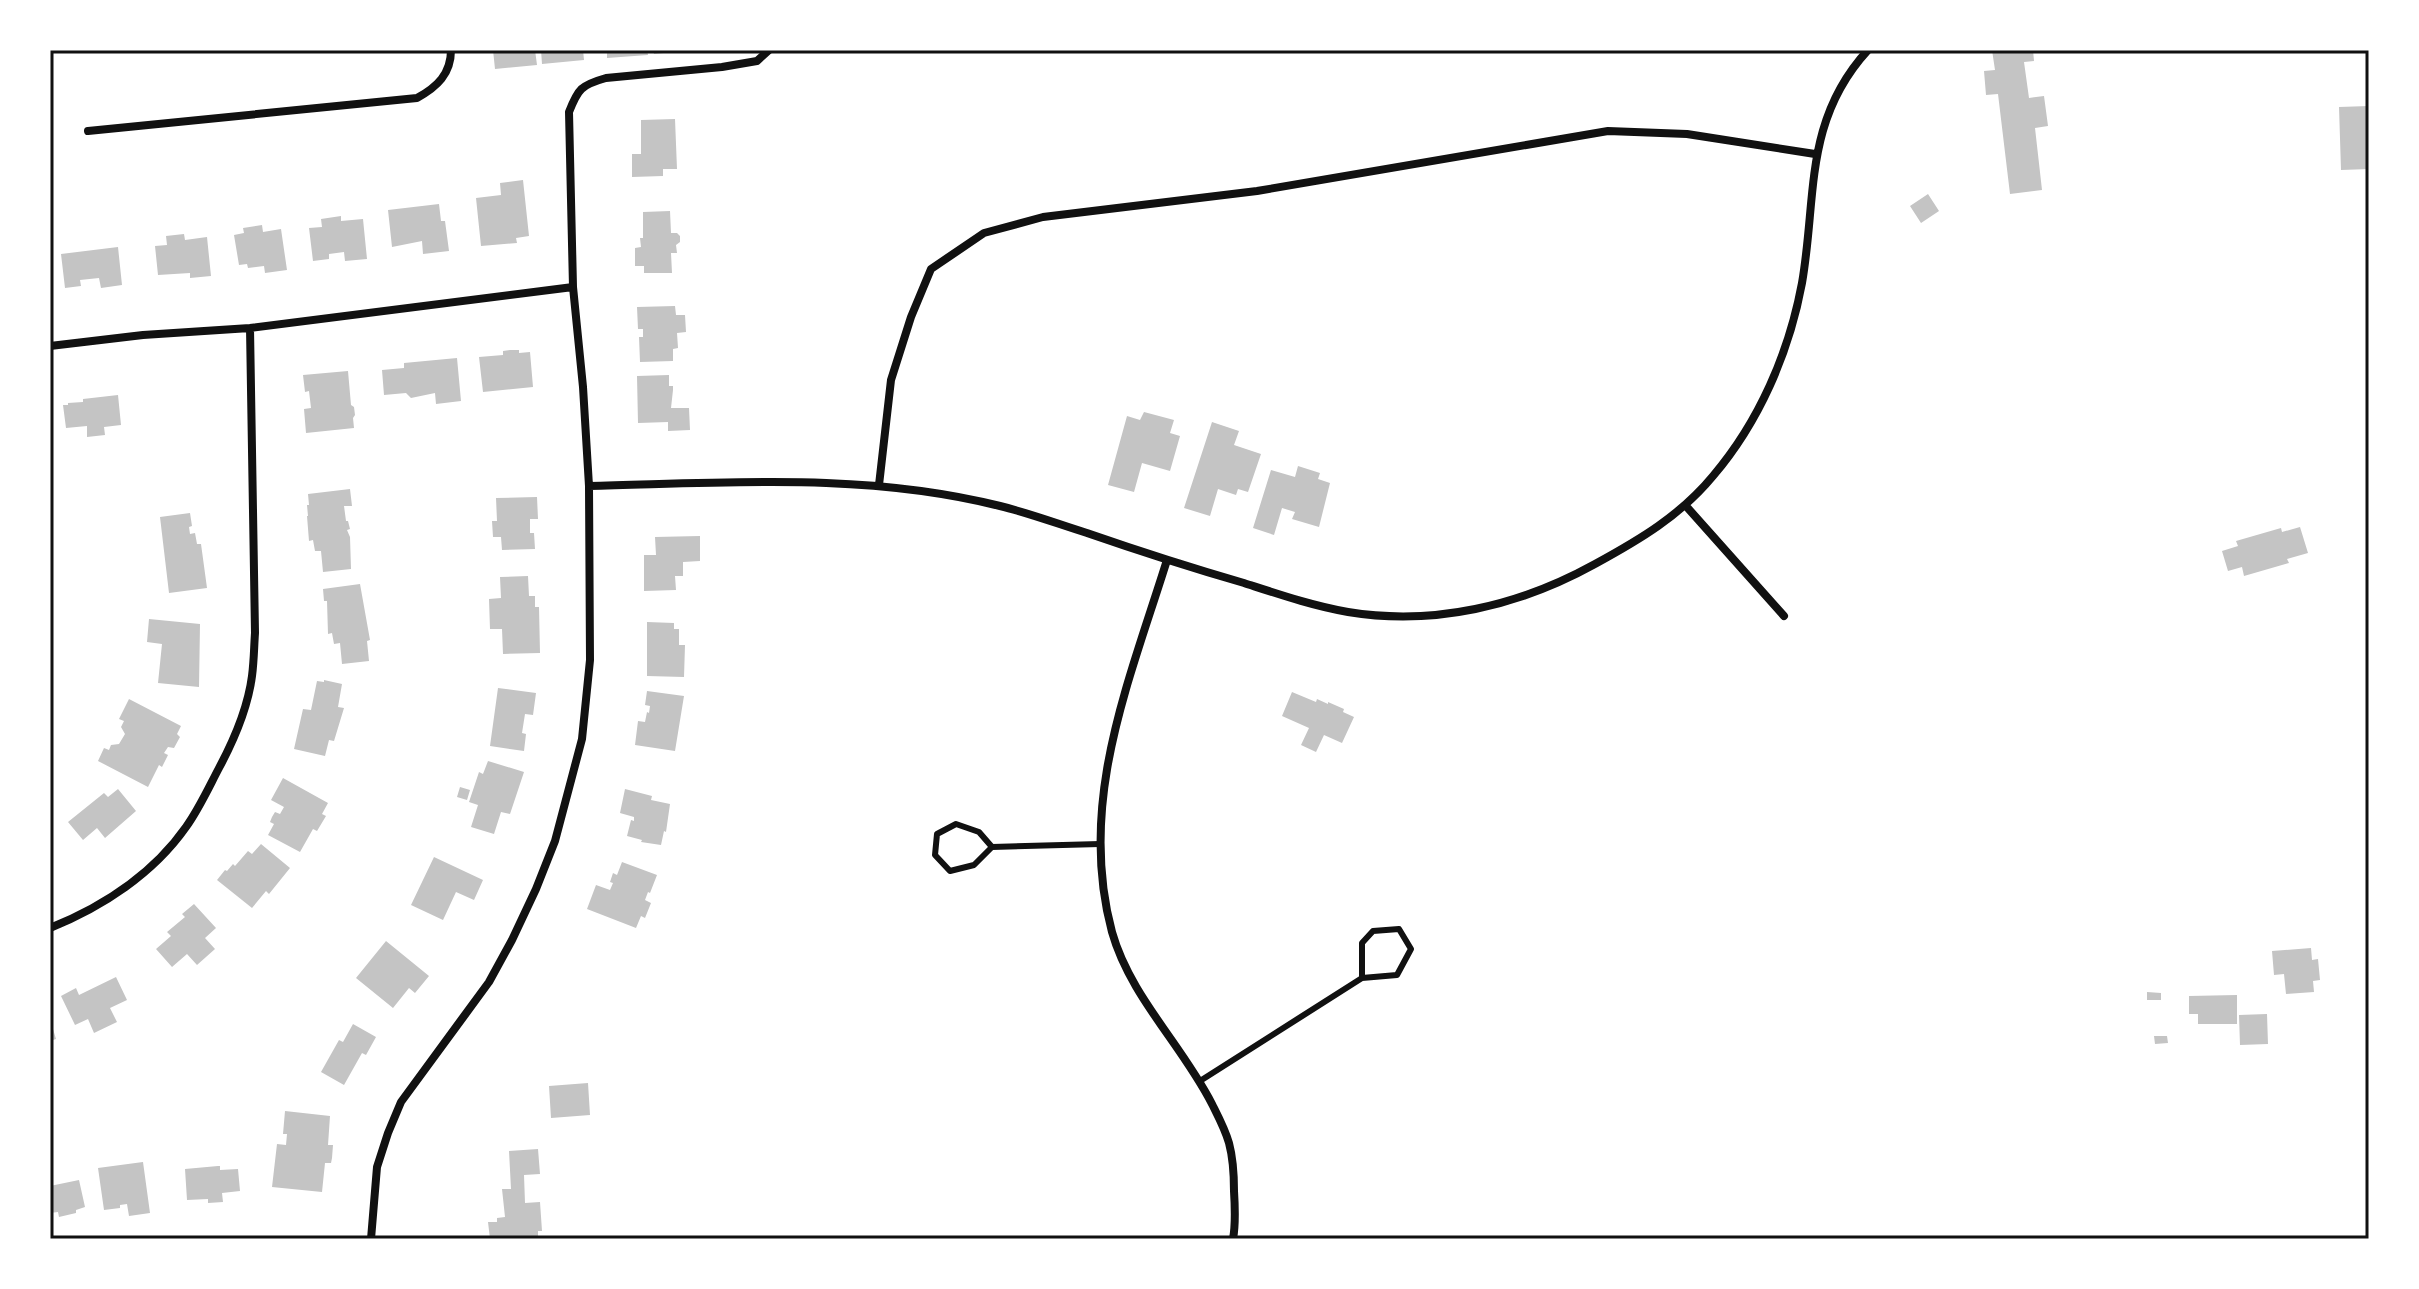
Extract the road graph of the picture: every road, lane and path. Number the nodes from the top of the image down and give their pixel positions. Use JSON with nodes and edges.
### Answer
{"nodes":[{"id":1,"x":451,"y":50,"type":"edge"},
{"id":2,"x":769,"y":50,"type":"edge"},
{"id":3,"x":1868,"y":50,"type":"edge"},
{"id":4,"x":88,"y":131,"type":"dead end"},
{"id":5,"x":1815,"y":154,"type":"junction"},
{"id":6,"x":573,"y":287,"type":"junction"},
{"id":7,"x":250,"y":328,"type":"junction"},
{"id":8,"x":50,"y":346,"type":"edge"},
{"id":9,"x":879,"y":485,"type":"junction"},
{"id":10,"x":589,"y":486,"type":"junction"},
{"id":11,"x":1686,"y":506,"type":"junction"},
{"id":12,"x":1167,"y":560,"type":"junction"},
{"id":13,"x":1784,"y":616,"type":"dead end"},
{"id":14,"x":1100,"y":844,"type":"junction"},
{"id":15,"x":992,"y":847,"type":"junction"},
{"id":16,"x":50,"y":928,"type":"edge"},
{"id":17,"x":1362,"y":978,"type":"junction"},
{"id":18,"x":1200,"y":1081,"type":"junction"},
{"id":19,"x":371,"y":1239,"type":"edge"},
{"id":20,"x":1233,"y":1239,"type":"edge"}],
"edges":[{"from":1,"to":4,"type":"street"},
{"from":2,"to":6,"type":"street"},
{"from":3,"to":5,"type":"street"},
{"from":5,"to":9,"type":"street"},
{"from":5,"to":11,"type":"street"},
{"from":6,"to":7,"type":"street"},
{"from":6,"to":10,"type":"street"},
{"from":7,"to":8,"type":"street"},
{"from":7,"to":16,"type":"street"},
{"from":9,"to":10,"type":"street"},
{"from":9,"to":12,"type":"street"},
{"from":10,"to":19,"type":"street"},
{"from":11,"to":12,"type":"street"},
{"from":11,"to":13,"type":"street"},
{"from":12,"to":14,"type":"street"},
{"from":14,"to":15,"type":"lane"},
{"from":14,"to":18,"type":"street"},
{"from":15,"to":15,"type":"lane"},
{"from":17,"to":17,"type":"lane"},
{"from":17,"to":18,"type":"lane"},
{"from":18,"to":20,"type":"street"}]}
